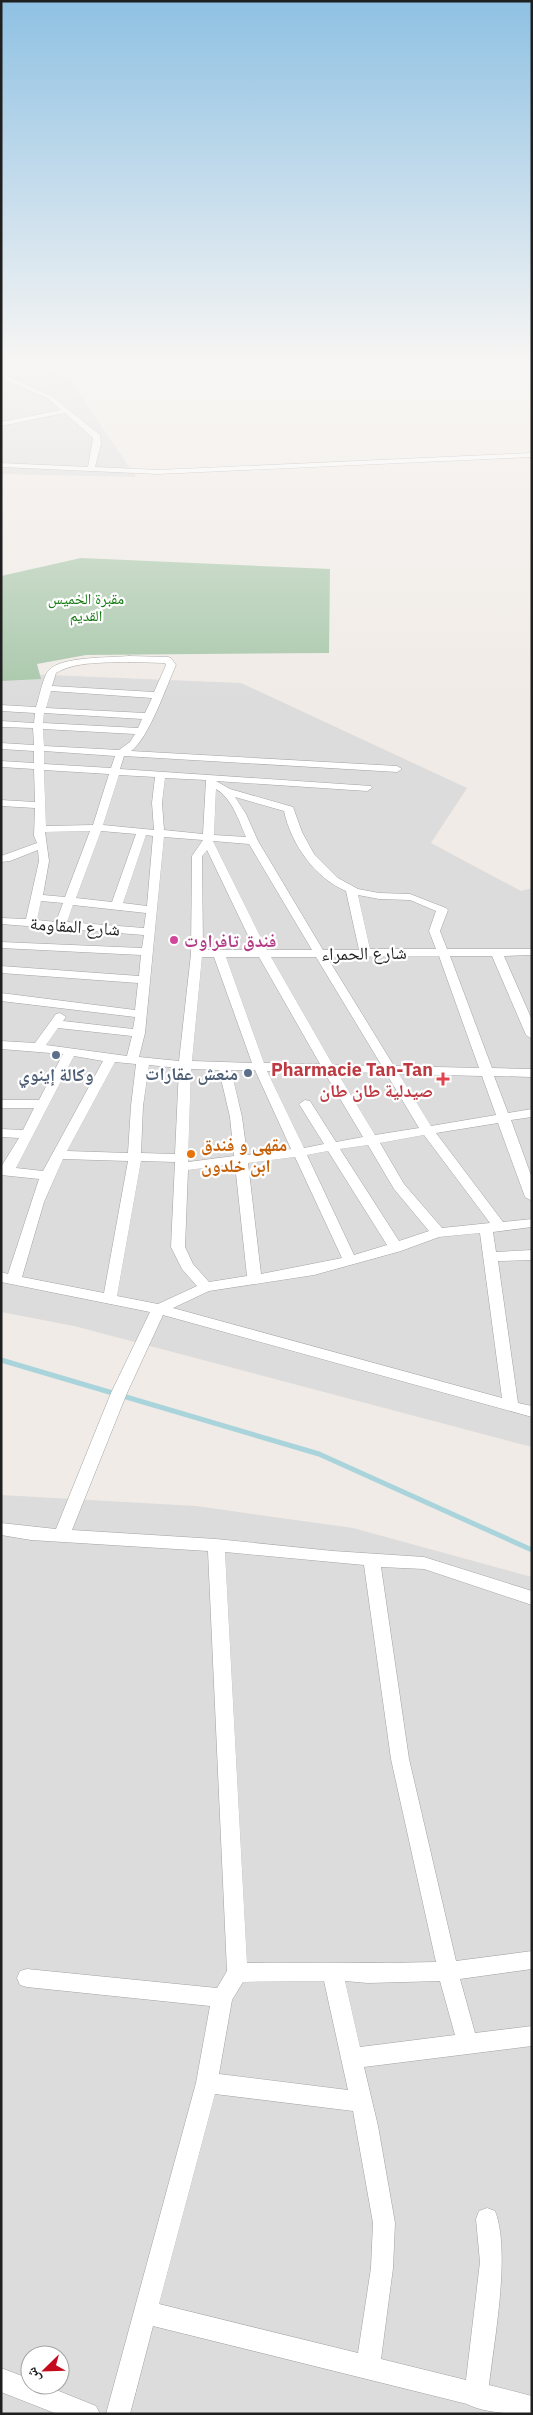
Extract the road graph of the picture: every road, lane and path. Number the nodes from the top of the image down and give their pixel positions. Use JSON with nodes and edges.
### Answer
{"nodes":[{"id":1,"x":47,"y":688,"type":"junction"},
{"id":2,"x":156,"y":695,"type":"junction"},
{"id":3,"x":3,"y":708,"type":"edge"},
{"id":4,"x":40,"y":710,"type":"junction"},
{"id":5,"x":148,"y":716,"type":"junction"},
{"id":6,"x":1,"y":723,"type":"edge"},
{"id":7,"x":38,"y":726,"type":"junction"},
{"id":8,"x":142,"y":731,"type":"junction"},
{"id":9,"x":1,"y":746,"type":"edge"},
{"id":10,"x":37,"y":749,"type":"junction"},
{"id":11,"x":120,"y":754,"type":"junction"},
{"id":12,"x":1,"y":764,"type":"edge"},
{"id":13,"x":40,"y":767,"type":"junction"},
{"id":14,"x":397,"y":768,"type":"dead end"},
{"id":15,"x":115,"y":771,"type":"junction"},
{"id":16,"x":160,"y":775,"type":"junction"},
{"id":17,"x":210,"y":780,"type":"junction"},
{"id":18,"x":367,"y":788,"type":"dead end"},
{"id":19,"x":226,"y":791,"type":"junction"},
{"id":20,"x":1,"y":803,"type":"edge"},
{"id":21,"x":41,"y":805,"type":"junction"},
{"id":22,"x":97,"y":828,"type":"junction"},
{"id":23,"x":40,"y":829,"type":"junction"},
{"id":24,"x":142,"y":832,"type":"junction"},
{"id":25,"x":159,"y":833,"type":"junction"},
{"id":26,"x":208,"y":839,"type":"junction"},
{"id":27,"x":253,"y":841,"type":"junction"},
{"id":28,"x":43,"y":844,"type":"junction"},
{"id":29,"x":4,"y":859,"type":"edge"},
{"id":30,"x":1,"y":871,"type":"edge"},
{"id":31,"x":351,"y":889,"type":"junction"},
{"id":32,"x":35,"y":897,"type":"junction"},
{"id":33,"x":71,"y":900,"type":"junction"},
{"id":34,"x":117,"y":905,"type":"junction"},
{"id":35,"x":152,"y":910,"type":"junction"},
{"id":36,"x":1,"y":921,"type":"edge"},
{"id":37,"x":14,"y":922,"type":"junction"},
{"id":38,"x":31,"y":922,"type":"junction"},
{"id":39,"x":60,"y":926,"type":"junction"},
{"id":40,"x":150,"y":932,"type":"junction"},
{"id":41,"x":2,"y":946,"type":"edge"},
{"id":42,"x":496,"y":951,"type":"junction"},
{"id":43,"x":148,"y":952,"type":"junction"},
{"id":44,"x":366,"y":952,"type":"junction"},
{"id":45,"x":443,"y":952,"type":"junction"},
{"id":46,"x":532,"y":952,"type":"edge"},
{"id":47,"x":320,"y":953,"type":"junction"},
{"id":48,"x":197,"y":954,"type":"junction"},
{"id":49,"x":219,"y":954,"type":"junction"},
{"id":50,"x":263,"y":954,"type":"junction"},
{"id":51,"x":1,"y":969,"type":"edge"},
{"id":52,"x":145,"y":980,"type":"junction"},
{"id":53,"x":1,"y":997,"type":"edge"},
{"id":54,"x":67,"y":1006,"type":"junction"},
{"id":55,"x":141,"y":1014,"type":"junction"},
{"id":56,"x":55,"y":1024,"type":"junction"},
{"id":57,"x":139,"y":1033,"type":"junction"},
{"id":58,"x":532,"y":1035,"type":"edge"},
{"id":59,"x":1,"y":1045,"type":"edge"},
{"id":60,"x":38,"y":1047,"type":"junction"},
{"id":61,"x":70,"y":1051,"type":"junction"},
{"id":62,"x":111,"y":1058,"type":"junction"},
{"id":63,"x":138,"y":1060,"type":"junction"},
{"id":64,"x":185,"y":1064,"type":"junction"},
{"id":65,"x":224,"y":1066,"type":"junction"},
{"id":66,"x":259,"y":1066,"type":"junction"},
{"id":67,"x":329,"y":1069,"type":"junction"},
{"id":68,"x":390,"y":1069,"type":"junction"},
{"id":69,"x":486,"y":1073,"type":"junction"},
{"id":70,"x":532,"y":1073,"type":"edge"},
{"id":71,"x":1,"y":1104,"type":"edge"},
{"id":72,"x":42,"y":1104,"type":"junction"},
{"id":73,"x":305,"y":1104,"type":"dead end"},
{"id":74,"x":532,"y":1113,"type":"edge"},
{"id":75,"x":504,"y":1118,"type":"junction"},
{"id":76,"x":427,"y":1130,"type":"junction"},
{"id":77,"x":1,"y":1133,"type":"edge"},
{"id":78,"x":28,"y":1134,"type":"junction"},
{"id":79,"x":372,"y":1140,"type":"junction"},
{"id":80,"x":333,"y":1146,"type":"junction"},
{"id":81,"x":301,"y":1152,"type":"junction"},
{"id":82,"x":57,"y":1155,"type":"junction"},
{"id":83,"x":134,"y":1157,"type":"junction"},
{"id":84,"x":240,"y":1159,"type":"junction"},
{"id":85,"x":181,"y":1163,"type":"junction"},
{"id":86,"x":4,"y":1172,"type":"edge"},
{"id":87,"x":47,"y":1176,"type":"junction"},
{"id":88,"x":532,"y":1197,"type":"edge"},
{"id":89,"x":532,"y":1223,"type":"edge"},
{"id":90,"x":493,"y":1228,"type":"junction"},
{"id":91,"x":438,"y":1234,"type":"junction"},
{"id":92,"x":396,"y":1248,"type":"junction"},
{"id":93,"x":532,"y":1254,"type":"edge"},
{"id":94,"x":491,"y":1257,"type":"junction"},
{"id":95,"x":350,"y":1261,"type":"junction"},
{"id":96,"x":8,"y":1278,"type":"edge"},
{"id":97,"x":254,"y":1278,"type":"junction"},
{"id":98,"x":206,"y":1287,"type":"junction"},
{"id":99,"x":110,"y":1297,"type":"junction"},
{"id":100,"x":159,"y":1309,"type":"junction"},
{"id":101,"x":511,"y":1406,"type":"junction"},
{"id":102,"x":532,"y":1412,"type":"edge"},
{"id":103,"x":1,"y":1529,"type":"edge"},
{"id":104,"x":61,"y":1536,"type":"junction"},
{"id":105,"x":216,"y":1544,"type":"junction"},
{"id":106,"x":372,"y":1560,"type":"junction"},
{"id":107,"x":532,"y":1598,"type":"edge"},
{"id":108,"x":532,"y":1960,"type":"edge"},
{"id":109,"x":332,"y":1971,"type":"junction"},
{"id":110,"x":448,"y":1971,"type":"junction"},
{"id":111,"x":237,"y":1973,"type":"junction"},
{"id":112,"x":27,"y":1978,"type":"dead end"},
{"id":113,"x":222,"y":1998,"type":"junction"},
{"id":114,"x":532,"y":2036,"type":"edge"},
{"id":115,"x":468,"y":2044,"type":"junction"},
{"id":116,"x":352,"y":2058,"type":"junction"},
{"id":117,"x":207,"y":2083,"type":"junction"},
{"id":118,"x":362,"y":2102,"type":"junction"},
{"id":119,"x":487,"y":2219,"type":"dead end"},
{"id":120,"x":145,"y":2312,"type":"junction"},
{"id":121,"x":368,"y":2368,"type":"junction"},
{"id":122,"x":1,"y":2380,"type":"edge"},
{"id":123,"x":476,"y":2396,"type":"junction"},
{"id":124,"x":532,"y":2408,"type":"edge"},
{"id":125,"x":88,"y":2414,"type":"edge"},
{"id":126,"x":118,"y":2414,"type":"edge"}],
"edges":[{"from":1,"to":2,"type":"street"},
{"from":1,"to":2,"type":"street"},
{"from":1,"to":4,"type":"street"},
{"from":2,"to":5,"type":"street"},
{"from":3,"to":4,"type":"street"},
{"from":3,"to":6,"type":"street"},
{"from":4,"to":5,"type":"street"},
{"from":4,"to":7,"type":"street"},
{"from":5,"to":8,"type":"street"},
{"from":6,"to":7,"type":"street"},
{"from":7,"to":8,"type":"street"},
{"from":7,"to":10,"type":"street"},
{"from":8,"to":11,"type":"street"},
{"from":9,"to":10,"type":"street"},
{"from":10,"to":11,"type":"street"},
{"from":10,"to":13,"type":"street"},
{"from":11,"to":14,"type":"street"},
{"from":11,"to":15,"type":"street"},
{"from":12,"to":13,"type":"street"},
{"from":13,"to":15,"type":"street"},
{"from":13,"to":21,"type":"street"},
{"from":15,"to":16,"type":"street"},
{"from":15,"to":22,"type":"street"},
{"from":16,"to":17,"type":"street"},
{"from":16,"to":25,"type":"street"},
{"from":17,"to":18,"type":"street"},
{"from":17,"to":19,"type":"street"},
{"from":17,"to":26,"type":"street"},
{"from":19,"to":27,"type":"street"},
{"from":19,"to":31,"type":"street"},
{"from":20,"to":21,"type":"street"},
{"from":21,"to":23,"type":"street"},
{"from":22,"to":23,"type":"street"},
{"from":22,"to":24,"type":"street"},
{"from":22,"to":33,"type":"street"},
{"from":23,"to":28,"type":"street"},
{"from":24,"to":25,"type":"street"},
{"from":24,"to":34,"type":"street"},
{"from":25,"to":26,"type":"street"},
{"from":25,"to":35,"type":"street"},
{"from":26,"to":27,"type":"street"},
{"from":26,"to":48,"type":"street"},
{"from":26,"to":50,"type":"street"},
{"from":27,"to":47,"type":"street"},
{"from":28,"to":29,"type":"street"},
{"from":28,"to":32,"type":"street"},
{"from":29,"to":30,"type":"street"},
{"from":31,"to":44,"type":"street"},
{"from":31,"to":45,"type":"street"},
{"from":32,"to":33,"type":"street"},
{"from":32,"to":38,"type":"street"},
{"from":33,"to":34,"type":"street"},
{"from":33,"to":39,"type":"street"},
{"from":34,"to":35,"type":"street"},
{"from":35,"to":40,"type":"street"},
{"from":36,"to":37,"type":"street","name":"شارع المقاومة"},
{"from":37,"to":38,"type":"street","name":"شارع المقاومة"},
{"from":37,"to":41,"type":"street"},
{"from":38,"to":39,"type":"street","name":"شارع المقاومة"},
{"from":39,"to":40,"type":"street","name":"شارع المقاومة"},
{"from":40,"to":43,"type":"street"},
{"from":41,"to":43,"type":"street"},
{"from":42,"to":45,"type":"street","name":"شارع الحمراء"},
{"from":42,"to":46,"type":"street","name":"شارع الحمراء"},
{"from":42,"to":58,"type":"street"},
{"from":43,"to":52,"type":"street"},
{"from":44,"to":45,"type":"street","name":"شارع الحمراء"},
{"from":44,"to":47,"type":"street","name":"شارع الحمراء"},
{"from":45,"to":69,"type":"street"},
{"from":47,"to":50,"type":"street","name":"شارع الحمراء"},
{"from":47,"to":68,"type":"street"},
{"from":48,"to":49,"type":"street","name":"شارع الحمراء"},
{"from":48,"to":64,"type":"street"},
{"from":49,"to":50,"type":"street","name":"شارع الحمراء"},
{"from":49,"to":66,"type":"street"},
{"from":50,"to":67,"type":"street"},
{"from":51,"to":52,"type":"street"},
{"from":52,"to":55,"type":"street"},
{"from":53,"to":54,"type":"street"},
{"from":54,"to":55,"type":"street"},
{"from":54,"to":56,"type":"street"},
{"from":55,"to":57,"type":"street"},
{"from":56,"to":57,"type":"street"},
{"from":56,"to":60,"type":"street"},
{"from":57,"to":63,"type":"street"},
{"from":59,"to":60,"type":"street"},
{"from":60,"to":61,"type":"street"},
{"from":61,"to":62,"type":"street"},
{"from":61,"to":72,"type":"street"},
{"from":62,"to":63,"type":"street"},
{"from":62,"to":82,"type":"street"},
{"from":63,"to":64,"type":"street"},
{"from":63,"to":83,"type":"street"},
{"from":64,"to":65,"type":"street"},
{"from":64,"to":85,"type":"street"},
{"from":65,"to":66,"type":"street"},
{"from":65,"to":84,"type":"street"},
{"from":66,"to":67,"type":"street"},
{"from":66,"to":81,"type":"street"},
{"from":67,"to":68,"type":"street"},
{"from":67,"to":79,"type":"street"},
{"from":68,"to":69,"type":"street"},
{"from":68,"to":76,"type":"street"},
{"from":69,"to":70,"type":"street"},
{"from":69,"to":75,"type":"street"},
{"from":71,"to":72,"type":"street"},
{"from":72,"to":78,"type":"street"},
{"from":73,"to":80,"type":"street"},
{"from":74,"to":75,"type":"street"},
{"from":75,"to":76,"type":"street"},
{"from":75,"to":88,"type":"street"},
{"from":76,"to":79,"type":"street"},
{"from":76,"to":90,"type":"street"},
{"from":77,"to":78,"type":"street"},
{"from":78,"to":86,"type":"street"},
{"from":79,"to":80,"type":"street"},
{"from":79,"to":91,"type":"street"},
{"from":80,"to":81,"type":"street"},
{"from":80,"to":92,"type":"street"},
{"from":81,"to":84,"type":"street"},
{"from":81,"to":95,"type":"street"},
{"from":82,"to":83,"type":"street"},
{"from":82,"to":87,"type":"street"},
{"from":83,"to":85,"type":"street"},
{"from":83,"to":99,"type":"street"},
{"from":84,"to":85,"type":"street"},
{"from":84,"to":97,"type":"street"},
{"from":85,"to":98,"type":"street"},
{"from":86,"to":87,"type":"street"},
{"from":87,"to":96,"type":"street"},
{"from":89,"to":90,"type":"street"},
{"from":90,"to":91,"type":"street"},
{"from":90,"to":94,"type":"street"},
{"from":91,"to":92,"type":"street"},
{"from":92,"to":95,"type":"street"},
{"from":93,"to":94,"type":"street"},
{"from":94,"to":101,"type":"street"},
{"from":95,"to":97,"type":"street"},
{"from":96,"to":99,"type":"street"},
{"from":97,"to":98,"type":"street"},
{"from":98,"to":100,"type":"street"},
{"from":99,"to":100,"type":"street"},
{"from":100,"to":101,"type":"street"},
{"from":100,"to":104,"type":"street"},
{"from":101,"to":102,"type":"street"},
{"from":103,"to":104,"type":"street"},
{"from":104,"to":105,"type":"street"},
{"from":105,"to":106,"type":"street"},
{"from":105,"to":111,"type":"street"},
{"from":106,"to":107,"type":"street"},
{"from":106,"to":110,"type":"street"},
{"from":108,"to":110,"type":"street"},
{"from":109,"to":110,"type":"street"},
{"from":109,"to":111,"type":"street"},
{"from":109,"to":116,"type":"street"},
{"from":110,"to":115,"type":"street"},
{"from":111,"to":113,"type":"street"},
{"from":112,"to":113,"type":"street"},
{"from":113,"to":117,"type":"street"},
{"from":114,"to":115,"type":"street"},
{"from":115,"to":116,"type":"street"},
{"from":116,"to":118,"type":"street"},
{"from":117,"to":118,"type":"street"},
{"from":117,"to":120,"type":"street"},
{"from":118,"to":121,"type":"street"},
{"from":119,"to":123,"type":"street"},
{"from":120,"to":121,"type":"street"},
{"from":120,"to":126,"type":"street"},
{"from":121,"to":123,"type":"street"},
{"from":122,"to":125,"type":"street"},
{"from":123,"to":124,"type":"street"}]}
